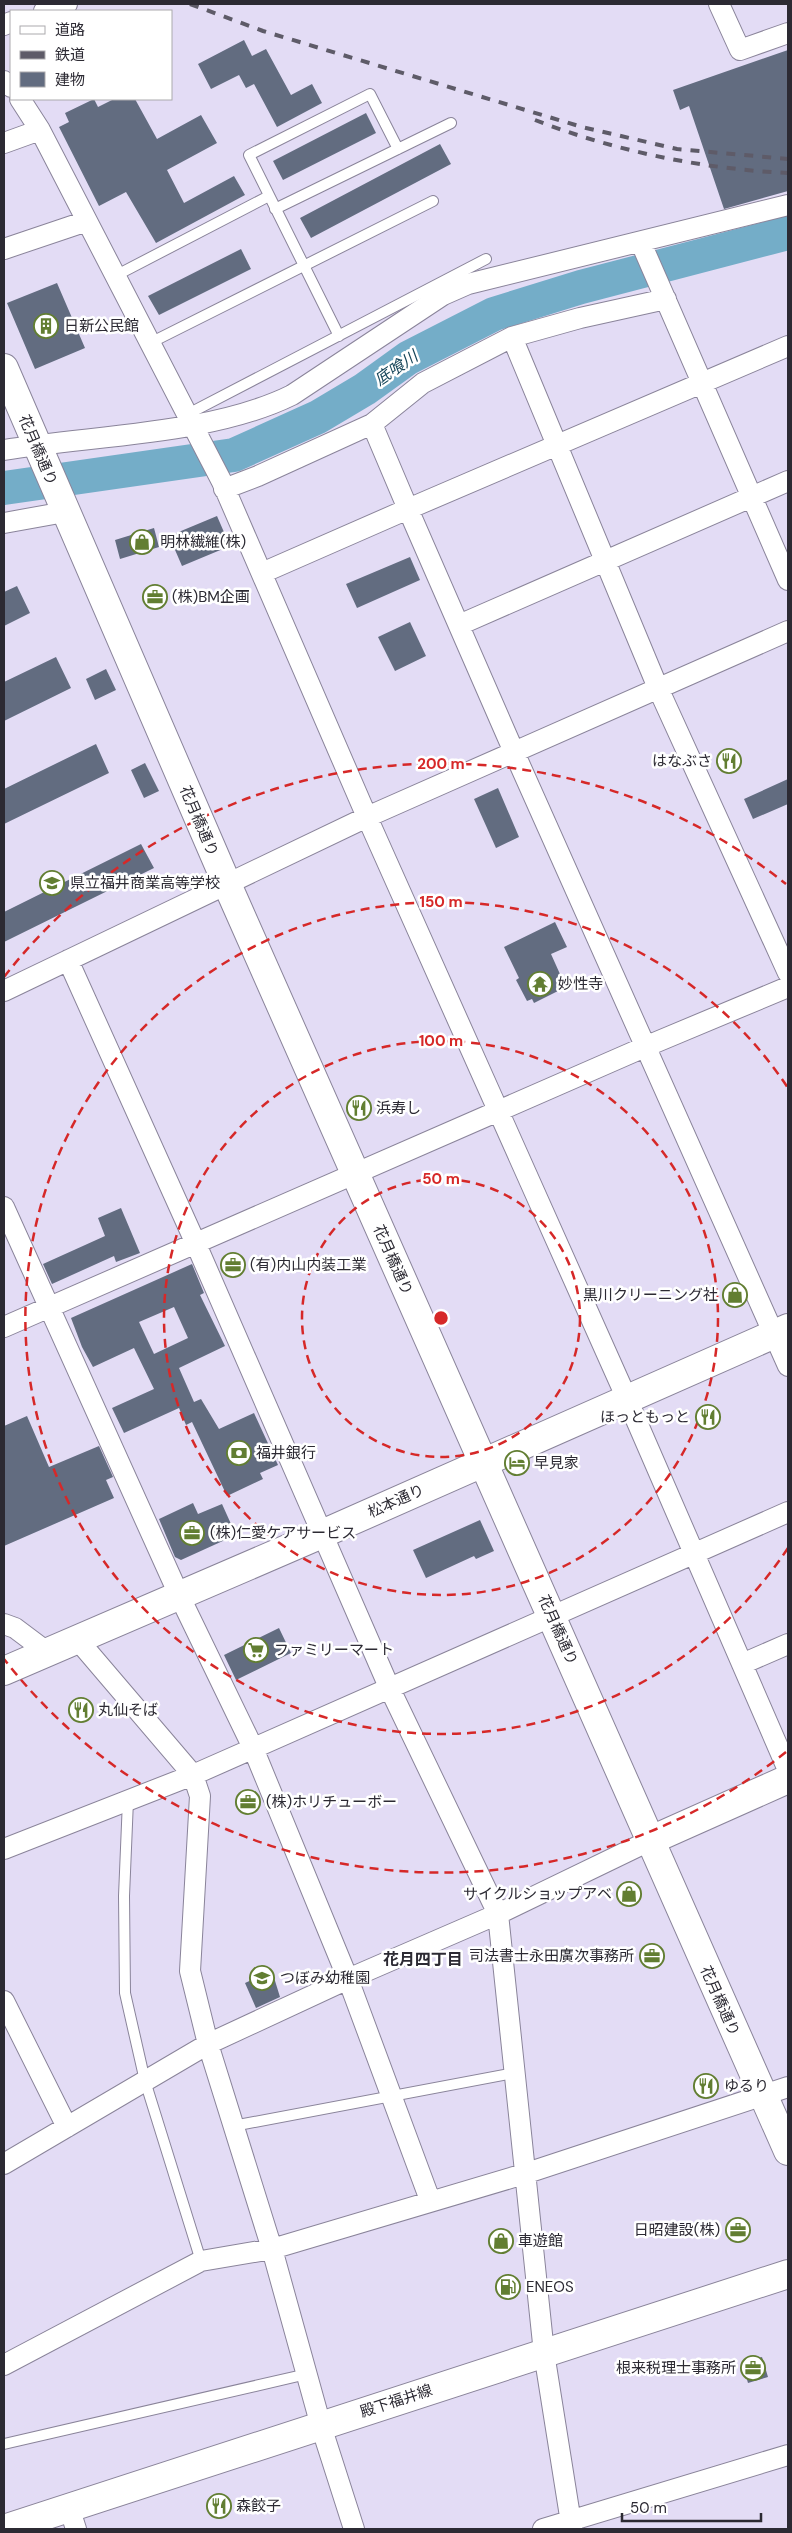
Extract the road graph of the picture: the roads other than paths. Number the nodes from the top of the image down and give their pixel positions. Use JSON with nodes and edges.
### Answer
{"nodes":[{"id":1,"x":67,"y":4,"type":"edge"},
{"id":2,"x":719,"y":4,"type":"edge"},
{"id":3,"x":47,"y":10,"type":"edge"},
{"id":4,"x":788,"y":33,"type":"edge"},
{"id":5,"x":21,"y":100,"type":"edge"},
{"id":6,"x":451,"y":123,"type":"dead end"},
{"id":7,"x":40,"y":130,"type":"junction"},
{"id":8,"x":4,"y":143,"type":"edge"},
{"id":9,"x":398,"y":149,"type":"junction"},
{"id":10,"x":269,"y":196,"type":"junction"},
{"id":11,"x":433,"y":201,"type":"dead end"},
{"id":12,"x":788,"y":204,"type":"edge"},
{"id":13,"x":275,"y":209,"type":"junction"},
{"id":14,"x":87,"y":221,"type":"junction"},
{"id":15,"x":641,"y":243,"type":"junction"},
{"id":16,"x":4,"y":250,"type":"edge"},
{"id":17,"x":486,"y":258,"type":"dead end"},
{"id":18,"x":303,"y":266,"type":"junction"},
{"id":19,"x":115,"y":276,"type":"junction"},
{"id":20,"x":666,"y":299,"type":"junction"},
{"id":21,"x":339,"y":336,"type":"junction"},
{"id":22,"x":512,"y":337,"type":"junction"},
{"id":23,"x":150,"y":343,"type":"junction"},
{"id":24,"x":788,"y":346,"type":"edge"},
{"id":25,"x":4,"y":368,"type":"edge"},
{"id":26,"x":703,"y":384,"type":"junction"},
{"id":27,"x":193,"y":424,"type":"junction"},
{"id":28,"x":372,"y":424,"type":"junction"},
{"id":29,"x":556,"y":445,"type":"junction"},
{"id":30,"x":38,"y":449,"type":"junction"},
{"id":31,"x":4,"y":450,"type":"edge"},
{"id":32,"x":788,"y":482,"type":"edge"},
{"id":33,"x":223,"y":485,"type":"junction"},
{"id":34,"x":752,"y":498,"type":"junction"},
{"id":35,"x":63,"y":505,"type":"junction"},
{"id":36,"x":408,"y":509,"type":"junction"},
{"id":37,"x":4,"y":523,"type":"edge"},
{"id":38,"x":605,"y":561,"type":"junction"},
{"id":39,"x":262,"y":573,"type":"junction"},
{"id":40,"x":788,"y":580,"type":"edge"},
{"id":41,"x":459,"y":625,"type":"junction"},
{"id":42,"x":788,"y":631,"type":"edge"},
{"id":43,"x":658,"y":688,"type":"junction"},
{"id":44,"x":514,"y":752,"type":"junction"},
{"id":45,"x":368,"y":817,"type":"junction"},
{"id":46,"x":227,"y":884,"type":"junction"},
{"id":47,"x":68,"y":960,"type":"junction"},
{"id":48,"x":788,"y":973,"type":"edge"},
{"id":49,"x":788,"y":987,"type":"edge"},
{"id":50,"x":4,"y":991,"type":"edge"},
{"id":51,"x":647,"y":1046,"type":"junction"},
{"id":52,"x":499,"y":1112,"type":"junction"},
{"id":53,"x":355,"y":1175,"type":"junction"},
{"id":54,"x":4,"y":1207,"type":"edge"},
{"id":55,"x":196,"y":1244,"type":"junction"},
{"id":56,"x":48,"y":1306,"type":"junction"},
{"id":57,"x":4,"y":1327,"type":"edge"},
{"id":58,"x":781,"y":1331,"type":"edge"},
{"id":59,"x":788,"y":1366,"type":"edge"},
{"id":60,"x":627,"y":1398,"type":"junction"},
{"id":61,"x":484,"y":1462,"type":"junction"},
{"id":62,"x":788,"y":1512,"type":"edge"},
{"id":63,"x":322,"y":1534,"type":"junction"},
{"id":64,"x":694,"y":1553,"type":"junction"},
{"id":65,"x":179,"y":1594,"type":"junction"},
{"id":66,"x":551,"y":1616,"type":"junction"},
{"id":67,"x":4,"y":1624,"type":"edge"},
{"id":68,"x":77,"y":1639,"type":"junction"},
{"id":69,"x":788,"y":1644,"type":"edge"},
{"id":70,"x":46,"y":1652,"type":"junction"},
{"id":71,"x":742,"y":1664,"type":"junction"},
{"id":72,"x":4,"y":1671,"type":"edge"},
{"id":73,"x":389,"y":1687,"type":"junction"},
{"id":74,"x":253,"y":1748,"type":"junction"},
{"id":75,"x":788,"y":1770,"type":"edge"},
{"id":76,"x":193,"y":1775,"type":"junction"},
{"id":77,"x":788,"y":1779,"type":"edge"},
{"id":78,"x":128,"y":1800,"type":"junction"},
{"id":79,"x":649,"y":1841,"type":"junction"},
{"id":80,"x":4,"y":1849,"type":"edge"},
{"id":81,"x":498,"y":1914,"type":"junction"},
{"id":82,"x":348,"y":1979,"type":"junction"},
{"id":83,"x":4,"y":2001,"type":"edge"},
{"id":84,"x":208,"y":2044,"type":"junction"},
{"id":85,"x":514,"y":2073,"type":"junction"},
{"id":86,"x":145,"y":2081,"type":"junction"},
{"id":87,"x":788,"y":2087,"type":"edge"},
{"id":88,"x":391,"y":2096,"type":"junction"},
{"id":89,"x":762,"y":2096,"type":"junction"},
{"id":90,"x":233,"y":2126,"type":"junction"},
{"id":91,"x":67,"y":2127,"type":"junction"},
{"id":92,"x":788,"y":2150,"type":"edge"},
{"id":93,"x":4,"y":2164,"type":"edge"},
{"id":94,"x":524,"y":2174,"type":"junction"},
{"id":95,"x":430,"y":2200,"type":"junction"},
{"id":96,"x":272,"y":2249,"type":"junction"},
{"id":97,"x":201,"y":2261,"type":"junction"},
{"id":98,"x":788,"y":2274,"type":"edge"},
{"id":99,"x":544,"y":2352,"type":"junction"},
{"id":100,"x":4,"y":2365,"type":"edge"},
{"id":101,"x":306,"y":2374,"type":"junction"},
{"id":102,"x":321,"y":2426,"type":"junction"},
{"id":103,"x":4,"y":2444,"type":"edge"},
{"id":104,"x":788,"y":2455,"type":"edge"},
{"id":105,"x":73,"y":2518,"type":"edge"},
{"id":106,"x":571,"y":2525,"type":"edge"},
{"id":107,"x":4,"y":2528,"type":"edge"},
{"id":108,"x":354,"y":2529,"type":"edge"},
{"id":109,"x":543,"y":2529,"type":"edge"}],
"edges":[{"from":1,"to":3,"type":"street"},
{"from":2,"to":4,"type":"street"},
{"from":5,"to":7,"type":"street"},
{"from":6,"to":9,"type":"lane"},
{"from":7,"to":8,"type":"street"},
{"from":7,"to":14,"type":"street"},
{"from":9,"to":10,"type":"lane"},
{"from":9,"to":13,"type":"lane"},
{"from":10,"to":13,"type":"lane"},
{"from":10,"to":19,"type":"lane"},
{"from":11,"to":18,"type":"lane"},
{"from":12,"to":15,"type":"street"},
{"from":13,"to":18,"type":"lane"},
{"from":14,"to":16,"type":"street"},
{"from":14,"to":19,"type":"street"},
{"from":15,"to":20,"type":"street"},
{"from":15,"to":27,"type":"street"},
{"from":17,"to":21,"type":"lane"},
{"from":18,"to":21,"type":"lane"},
{"from":18,"to":23,"type":"lane"},
{"from":19,"to":23,"type":"street"},
{"from":20,"to":22,"type":"street"},
{"from":20,"to":26,"type":"street"},
{"from":21,"to":27,"type":"lane"},
{"from":22,"to":28,"type":"street"},
{"from":22,"to":29,"type":"street"},
{"from":23,"to":27,"type":"street"},
{"from":24,"to":26,"type":"street"},
{"from":25,"to":30,"type":"street","name":"花月橋通り"},
{"from":26,"to":29,"type":"street"},
{"from":26,"to":34,"type":"street"},
{"from":27,"to":30,"type":"street"},
{"from":27,"to":33,"type":"street"},
{"from":28,"to":33,"type":"street"},
{"from":28,"to":36,"type":"street"},
{"from":29,"to":36,"type":"street"},
{"from":29,"to":38,"type":"street"},
{"from":30,"to":31,"type":"street"},
{"from":30,"to":35,"type":"street","name":"花月橋通り"},
{"from":32,"to":34,"type":"street"},
{"from":33,"to":39,"type":"street"},
{"from":34,"to":38,"type":"street"},
{"from":34,"to":40,"type":"street"},
{"from":35,"to":37,"type":"street"},
{"from":35,"to":46,"type":"street","name":"花月橋通り"},
{"from":36,"to":39,"type":"street"},
{"from":36,"to":41,"type":"street"},
{"from":38,"to":41,"type":"street"},
{"from":38,"to":43,"type":"street"},
{"from":39,"to":45,"type":"street"},
{"from":41,"to":44,"type":"street"},
{"from":42,"to":43,"type":"street"},
{"from":43,"to":44,"type":"street"},
{"from":43,"to":48,"type":"street"},
{"from":44,"to":45,"type":"street"},
{"from":44,"to":51,"type":"street"},
{"from":45,"to":46,"type":"street"},
{"from":45,"to":52,"type":"street"},
{"from":46,"to":47,"type":"street"},
{"from":46,"to":53,"type":"street","name":"花月橋通り"},
{"from":47,"to":50,"type":"street"},
{"from":47,"to":55,"type":"street"},
{"from":49,"to":51,"type":"street"},
{"from":51,"to":52,"type":"street"},
{"from":51,"to":58,"type":"street"},
{"from":52,"to":53,"type":"street"},
{"from":52,"to":60,"type":"street"},
{"from":53,"to":55,"type":"street"},
{"from":53,"to":61,"type":"street","name":"花月橋通り"},
{"from":54,"to":56,"type":"street"},
{"from":55,"to":56,"type":"street"},
{"from":55,"to":63,"type":"street"},
{"from":56,"to":57,"type":"street"},
{"from":56,"to":65,"type":"street"},
{"from":58,"to":59,"type":"street"},
{"from":58,"to":60,"type":"street","name":"松本通り"},
{"from":60,"to":61,"type":"street","name":"松本通り"},
{"from":60,"to":64,"type":"street"},
{"from":61,"to":63,"type":"street","name":"松本通り"},
{"from":61,"to":66,"type":"street","name":"花月橋通り"},
{"from":62,"to":64,"type":"street"},
{"from":63,"to":65,"type":"street","name":"松本通り"},
{"from":63,"to":73,"type":"street"},
{"from":64,"to":66,"type":"street"},
{"from":64,"to":71,"type":"street"},
{"from":65,"to":68,"type":"street","name":"松本通り"},
{"from":65,"to":74,"type":"street"},
{"from":66,"to":73,"type":"street"},
{"from":66,"to":79,"type":"street","name":"花月橋通り"},
{"from":67,"to":70,"type":"street"},
{"from":68,"to":70,"type":"street","name":"松本通り"},
{"from":68,"to":76,"type":"street"},
{"from":69,"to":71,"type":"street"},
{"from":70,"to":72,"type":"street","name":"松本通り"},
{"from":71,"to":75,"type":"street"},
{"from":73,"to":74,"type":"street"},
{"from":73,"to":81,"type":"street"},
{"from":74,"to":76,"type":"street"},
{"from":74,"to":82,"type":"street"},
{"from":76,"to":78,"type":"street"},
{"from":76,"to":84,"type":"street"},
{"from":77,"to":79,"type":"street"},
{"from":78,"to":80,"type":"street"},
{"from":78,"to":86,"type":"lane"},
{"from":79,"to":81,"type":"street"},
{"from":79,"to":89,"type":"street","name":"花月橋通り"},
{"from":81,"to":82,"type":"street"},
{"from":81,"to":85,"type":"street"},
{"from":82,"to":84,"type":"street"},
{"from":82,"to":88,"type":"street"},
{"from":83,"to":91,"type":"street"},
{"from":84,"to":86,"type":"street"},
{"from":84,"to":90,"type":"street"},
{"from":85,"to":88,"type":"lane"},
{"from":85,"to":94,"type":"street"},
{"from":86,"to":91,"type":"street"},
{"from":86,"to":97,"type":"lane"},
{"from":87,"to":89,"type":"street"},
{"from":88,"to":90,"type":"lane"},
{"from":88,"to":95,"type":"street"},
{"from":89,"to":92,"type":"street","name":"花月橋通り"},
{"from":89,"to":94,"type":"street"},
{"from":90,"to":96,"type":"street"},
{"from":91,"to":93,"type":"street"},
{"from":94,"to":95,"type":"street"},
{"from":94,"to":99,"type":"street"},
{"from":95,"to":96,"type":"street"},
{"from":96,"to":97,"type":"street"},
{"from":96,"to":101,"type":"street"},
{"from":97,"to":100,"type":"street"},
{"from":98,"to":99,"type":"street","name":"殿下福井線"},
{"from":99,"to":102,"type":"street","name":"殿下福井線"},
{"from":99,"to":106,"type":"street"},
{"from":101,"to":102,"type":"street"},
{"from":101,"to":103,"type":"lane"},
{"from":102,"to":105,"type":"street","name":"殿下福井線"},
{"from":102,"to":108,"type":"street"},
{"from":104,"to":106,"type":"street"},
{"from":105,"to":107,"type":"street","name":"殿下福井線"},
{"from":106,"to":109,"type":"street"}]}
